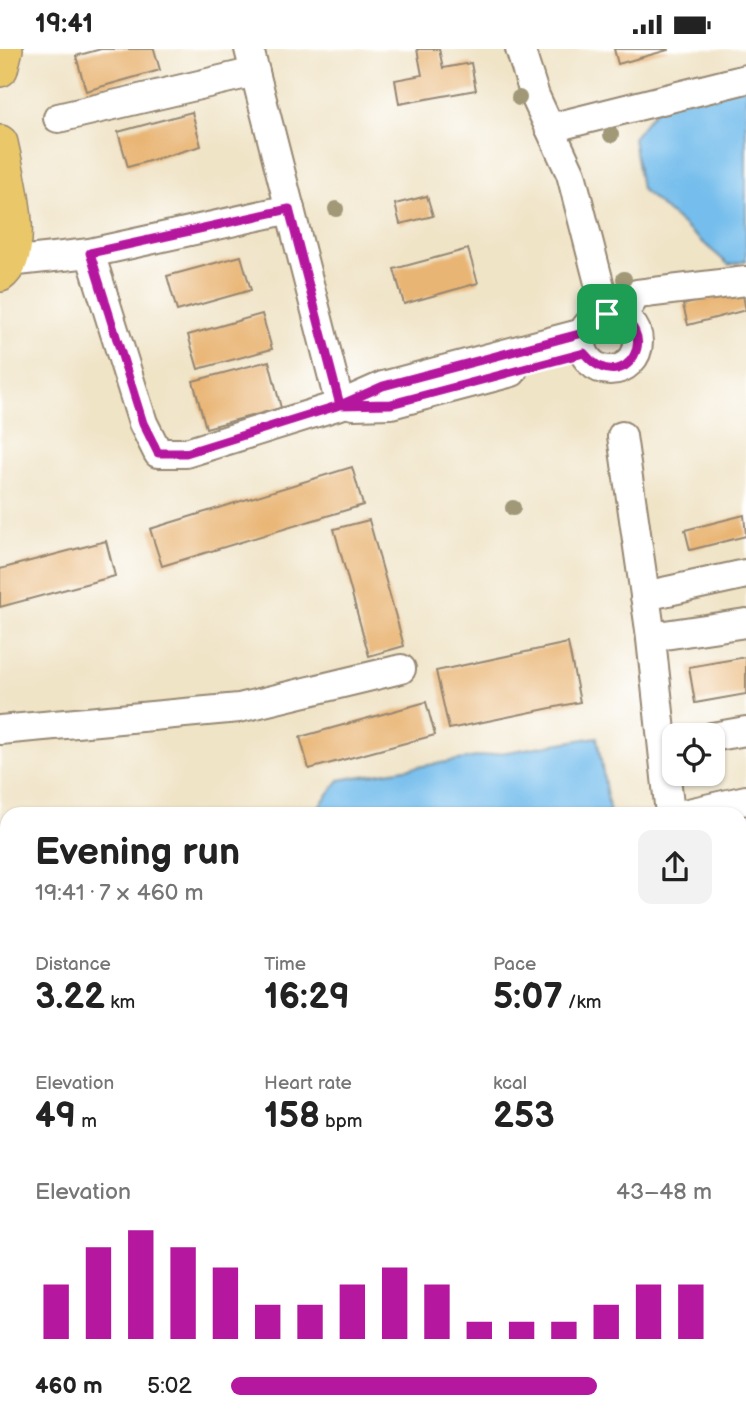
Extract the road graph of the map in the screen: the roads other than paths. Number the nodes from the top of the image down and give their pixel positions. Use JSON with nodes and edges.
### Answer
{"nodes":[{"id":1,"x":5,"y":49,"type":"edge"},
{"id":2,"x":520,"y":49,"type":"edge"},
{"id":3,"x":252,"y":61,"type":"edge"},
{"id":4,"x":0,"y":69,"type":"edge"},
{"id":5,"x":746,"y":79,"type":"edge"},
{"id":6,"x":58,"y":118,"type":"dead end"},
{"id":7,"x":550,"y":128,"type":"junction"},
{"id":8,"x":0,"y":143,"type":"edge"},
{"id":9,"x":289,"y":209,"type":"junction"},
{"id":10,"x":90,"y":253,"type":"junction"},
{"id":11,"x":4,"y":268,"type":"edge"},
{"id":12,"x":746,"y":281,"type":"edge"},
{"id":13,"x":614,"y":315,"type":"junction"},
{"id":14,"x":583,"y":343,"type":"junction"},
{"id":15,"x":340,"y":405,"type":"junction"},
{"id":16,"x":622,"y":436,"type":"dead end"},
{"id":17,"x":746,"y":574,"type":"edge"},
{"id":18,"x":645,"y":596,"type":"junction"},
{"id":19,"x":746,"y":623,"type":"edge"},
{"id":20,"x":650,"y":637,"type":"junction"},
{"id":21,"x":401,"y":669,"type":"dead end"},
{"id":22,"x":665,"y":723,"type":"edge"},
{"id":23,"x":0,"y":730,"type":"edge"},
{"id":24,"x":746,"y":731,"type":"edge"},
{"id":25,"x":725,"y":735,"type":"edge"},
{"id":26,"x":670,"y":786,"type":"edge"},
{"id":27,"x":746,"y":800,"type":"edge"},
{"id":28,"x":670,"y":807,"type":"edge"},
{"id":29,"x":715,"y":807,"type":"edge"}],
"edges":[{"from":1,"to":4,"type":"main road"},
{"from":2,"to":7,"type":"street"},
{"from":3,"to":6,"type":"street"},
{"from":3,"to":9,"type":"street"},
{"from":5,"to":7,"type":"street"},
{"from":7,"to":13,"type":"street"},
{"from":8,"to":11,"type":"main road"},
{"from":9,"to":10,"type":"street"},
{"from":9,"to":15,"type":"street"},
{"from":10,"to":11,"type":"street"},
{"from":10,"to":15,"type":"street"},
{"from":12,"to":13,"type":"street"},
{"from":13,"to":14,"type":"street"},
{"from":13,"to":14,"type":"street"},
{"from":14,"to":15,"type":"street"},
{"from":16,"to":18,"type":"street"},
{"from":17,"to":18,"type":"street"},
{"from":18,"to":20,"type":"street"},
{"from":19,"to":20,"type":"street"},
{"from":20,"to":22,"type":"street"},
{"from":21,"to":23,"type":"street"},
{"from":24,"to":25,"type":"street"},
{"from":26,"to":28,"type":"street"},
{"from":27,"to":29,"type":"street"}]}
